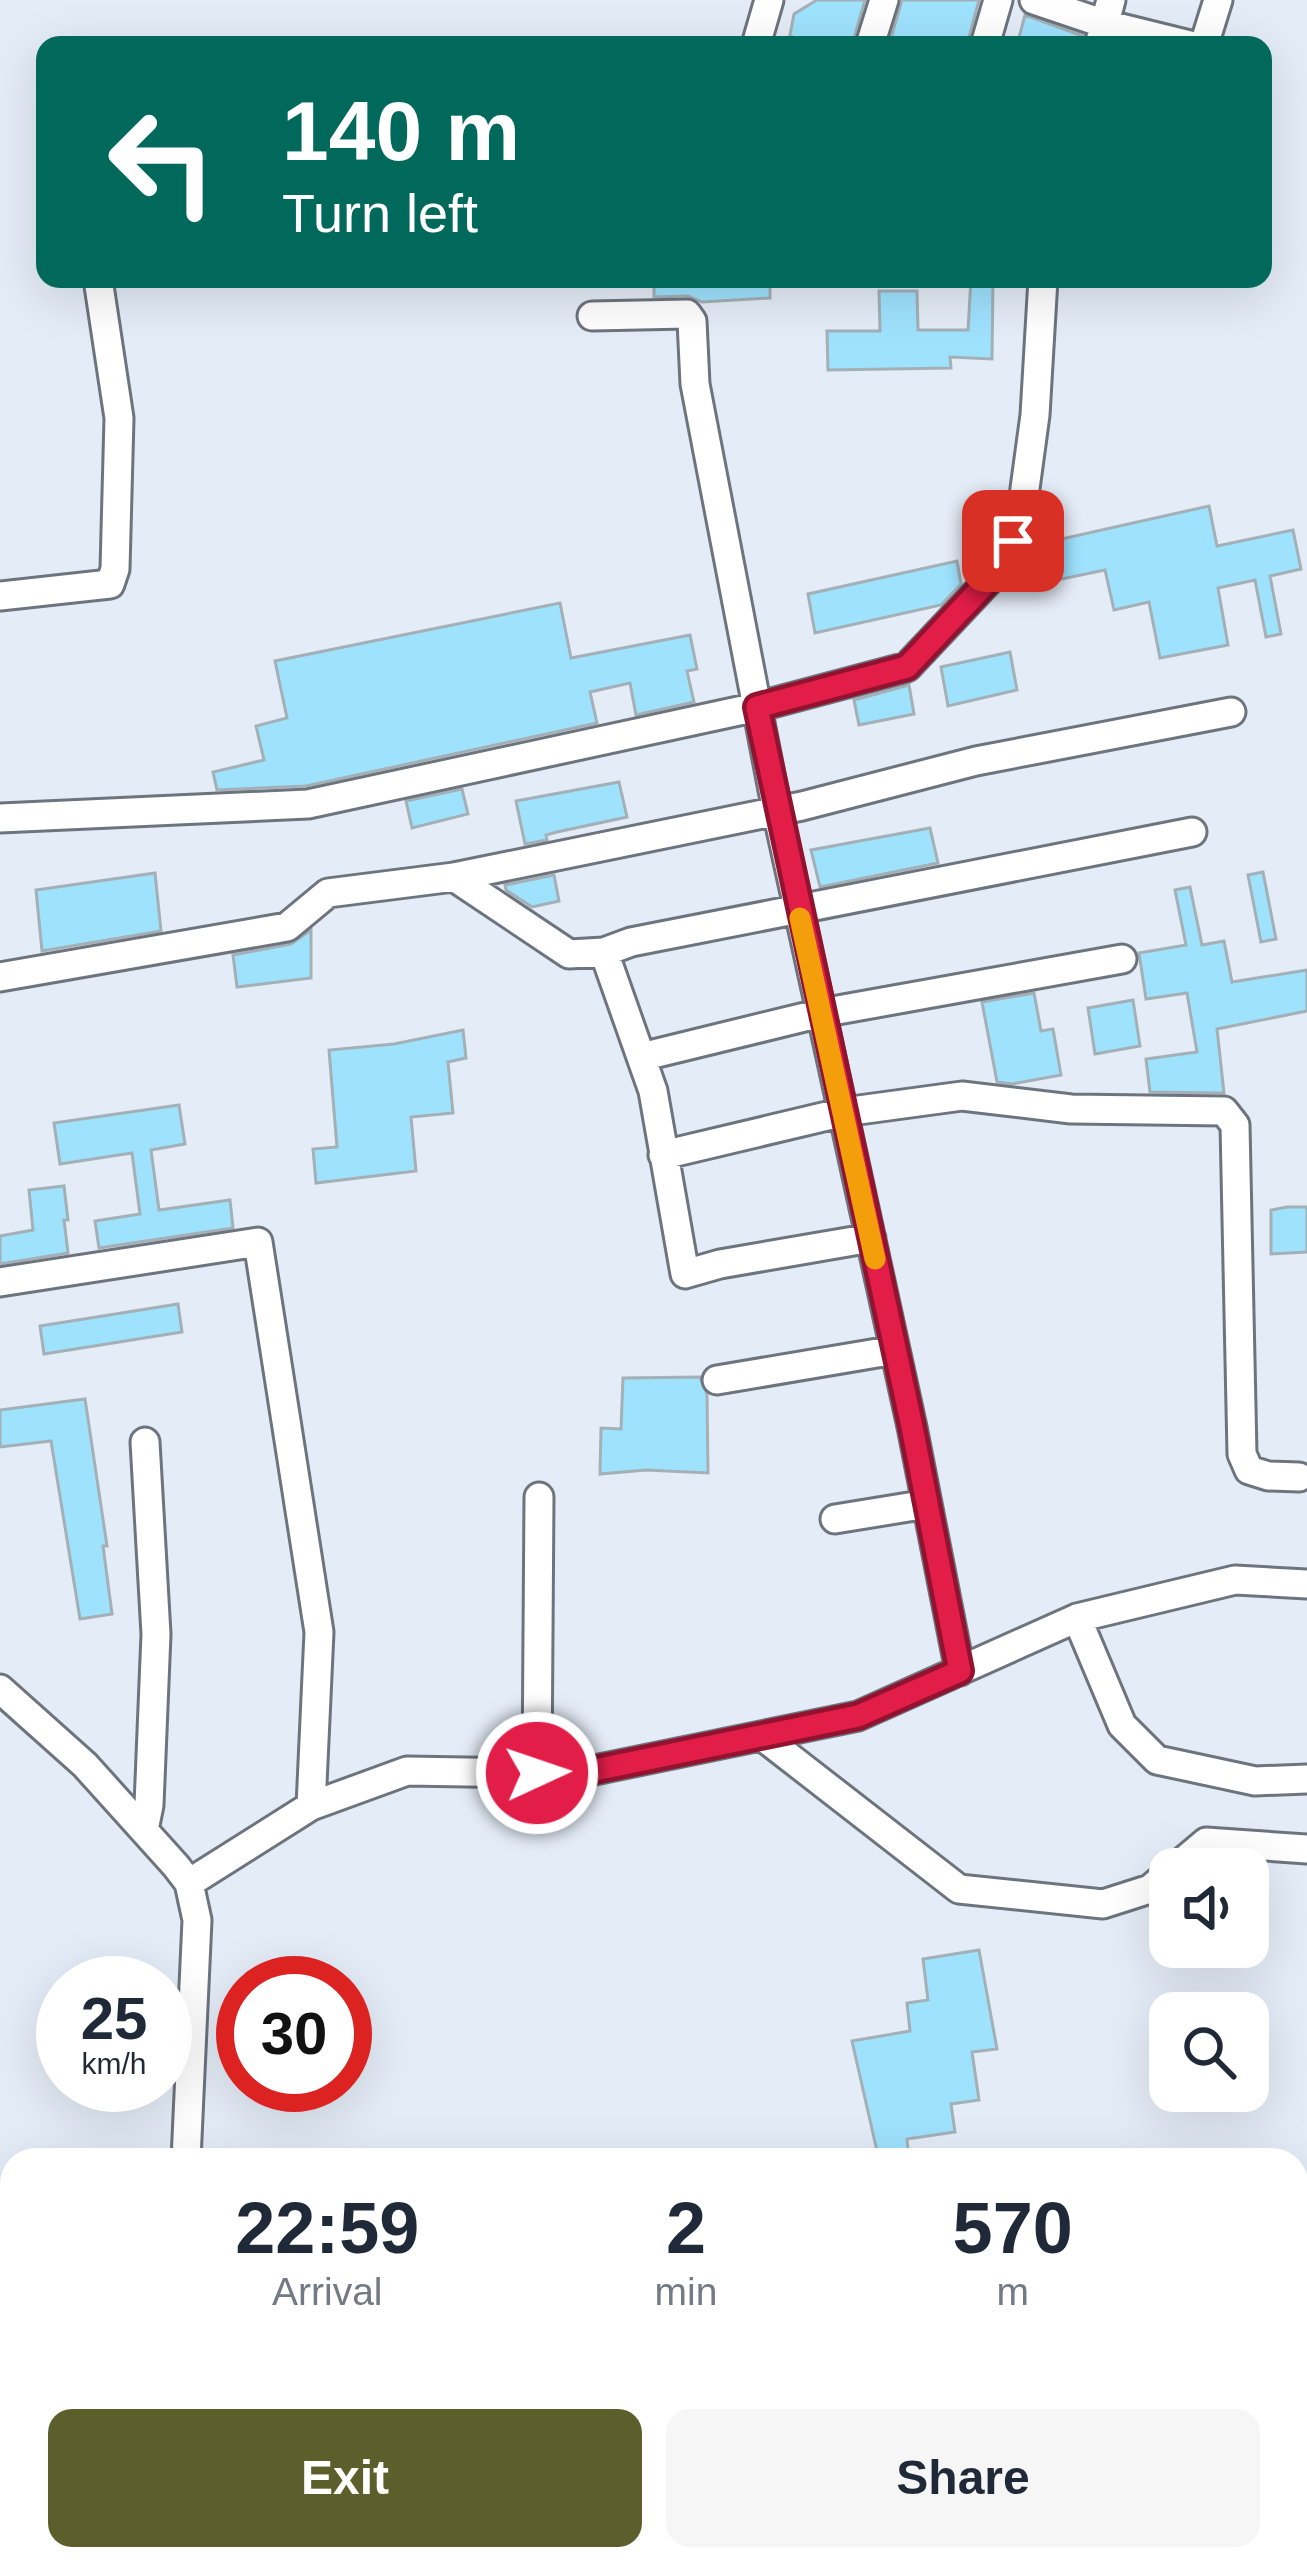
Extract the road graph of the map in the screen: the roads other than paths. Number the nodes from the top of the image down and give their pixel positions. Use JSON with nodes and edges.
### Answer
{"nodes":[{"id":1,"x":769,"y":0,"type":"edge"},
{"id":2,"x":884,"y":0,"type":"edge"},
{"id":3,"x":998,"y":0,"type":"edge"},
{"id":4,"x":1034,"y":0,"type":"edge"},
{"id":5,"x":1218,"y":0,"type":"edge"},
{"id":6,"x":1105,"y":23,"type":"edge"},
{"id":7,"x":759,"y":36,"type":"edge"},
{"id":8,"x":873,"y":36,"type":"edge"},
{"id":9,"x":988,"y":36,"type":"edge"},
{"id":10,"x":1155,"y":36,"type":"edge"},
{"id":11,"x":1207,"y":36,"type":"edge"},
{"id":12,"x":99,"y":288,"type":"edge"},
{"id":13,"x":1042,"y":288,"type":"edge"},
{"id":14,"x":592,"y":316,"type":"dead end"},
{"id":15,"x":0,"y":596,"type":"edge"},
{"id":16,"x":757,"y":707,"type":"junction"},
{"id":17,"x":1231,"y":712,"type":"dead end"},
{"id":18,"x":777,"y":811,"type":"junction"},
{"id":19,"x":0,"y":818,"type":"edge"},
{"id":20,"x":1192,"y":832,"type":"dead end"},
{"id":21,"x":454,"y":877,"type":"junction"},
{"id":22,"x":799,"y":910,"type":"junction"},
{"id":23,"x":604,"y":952,"type":"junction"},
{"id":24,"x":1122,"y":959,"type":"dead end"},
{"id":25,"x":0,"y":977,"type":"edge"},
{"id":26,"x":821,"y":1013,"type":"junction"},
{"id":27,"x":641,"y":1058,"type":"junction"},
{"id":28,"x":844,"y":1112,"type":"junction"},
{"id":29,"x":663,"y":1155,"type":"junction"},
{"id":30,"x":871,"y":1238,"type":"junction"},
{"id":31,"x":0,"y":1282,"type":"edge"},
{"id":32,"x":895,"y":1350,"type":"junction"},
{"id":33,"x":717,"y":1380,"type":"dead end"},
{"id":34,"x":145,"y":1442,"type":"dead end"},
{"id":35,"x":1299,"y":1477,"type":"dead end"},
{"id":36,"x":538,"y":1497,"type":"dead end"},
{"id":37,"x":927,"y":1504,"type":"junction"},
{"id":38,"x":835,"y":1520,"type":"dead end"},
{"id":39,"x":1307,"y":1584,"type":"edge"},
{"id":40,"x":1077,"y":1618,"type":"junction"},
{"id":41,"x":960,"y":1671,"type":"junction"},
{"id":42,"x":0,"y":1689,"type":"edge"},
{"id":43,"x":762,"y":1736,"type":"junction"},
{"id":44,"x":537,"y":1773,"type":"junction"},
{"id":45,"x":1307,"y":1779,"type":"edge"},
{"id":46,"x":311,"y":1806,"type":"junction"},
{"id":47,"x":144,"y":1830,"type":"junction"},
{"id":48,"x":1199,"y":1848,"type":"edge"},
{"id":49,"x":1307,"y":1850,"type":"edge"},
{"id":50,"x":189,"y":1883,"type":"junction"},
{"id":51,"x":1149,"y":1889,"type":"edge"},
{"id":52,"x":186,"y":2148,"type":"edge"}],
"edges":[{"from":1,"to":7,"type":"street"},
{"from":2,"to":8,"type":"street"},
{"from":3,"to":9,"type":"street"},
{"from":4,"to":6,"type":"street"},
{"from":5,"to":11,"type":"street"},
{"from":6,"to":10,"type":"street"},
{"from":12,"to":15,"type":"street"},
{"from":13,"to":16,"type":"street"},
{"from":14,"to":16,"type":"street"},
{"from":16,"to":18,"type":"street"},
{"from":16,"to":19,"type":"street"},
{"from":17,"to":18,"type":"street"},
{"from":18,"to":21,"type":"street"},
{"from":18,"to":22,"type":"street"},
{"from":20,"to":22,"type":"street"},
{"from":21,"to":23,"type":"street"},
{"from":21,"to":25,"type":"street"},
{"from":22,"to":23,"type":"street"},
{"from":22,"to":26,"type":"street"},
{"from":23,"to":27,"type":"street"},
{"from":24,"to":26,"type":"street"},
{"from":26,"to":27,"type":"street"},
{"from":26,"to":28,"type":"street"},
{"from":27,"to":29,"type":"street"},
{"from":28,"to":29,"type":"street"},
{"from":28,"to":30,"type":"street"},
{"from":28,"to":35,"type":"street"},
{"from":29,"to":30,"type":"street"},
{"from":30,"to":32,"type":"street"},
{"from":31,"to":46,"type":"street"},
{"from":32,"to":33,"type":"street"},
{"from":32,"to":37,"type":"street"},
{"from":34,"to":47,"type":"street"},
{"from":36,"to":44,"type":"street"},
{"from":37,"to":38,"type":"street"},
{"from":37,"to":41,"type":"street"},
{"from":39,"to":40,"type":"street"},
{"from":40,"to":41,"type":"street"},
{"from":40,"to":45,"type":"street"},
{"from":41,"to":43,"type":"street"},
{"from":42,"to":47,"type":"street"},
{"from":43,"to":44,"type":"street"},
{"from":43,"to":51,"type":"street"},
{"from":44,"to":46,"type":"street"},
{"from":46,"to":50,"type":"street"},
{"from":47,"to":50,"type":"street"},
{"from":48,"to":49,"type":"street"},
{"from":50,"to":52,"type":"street"}]}
